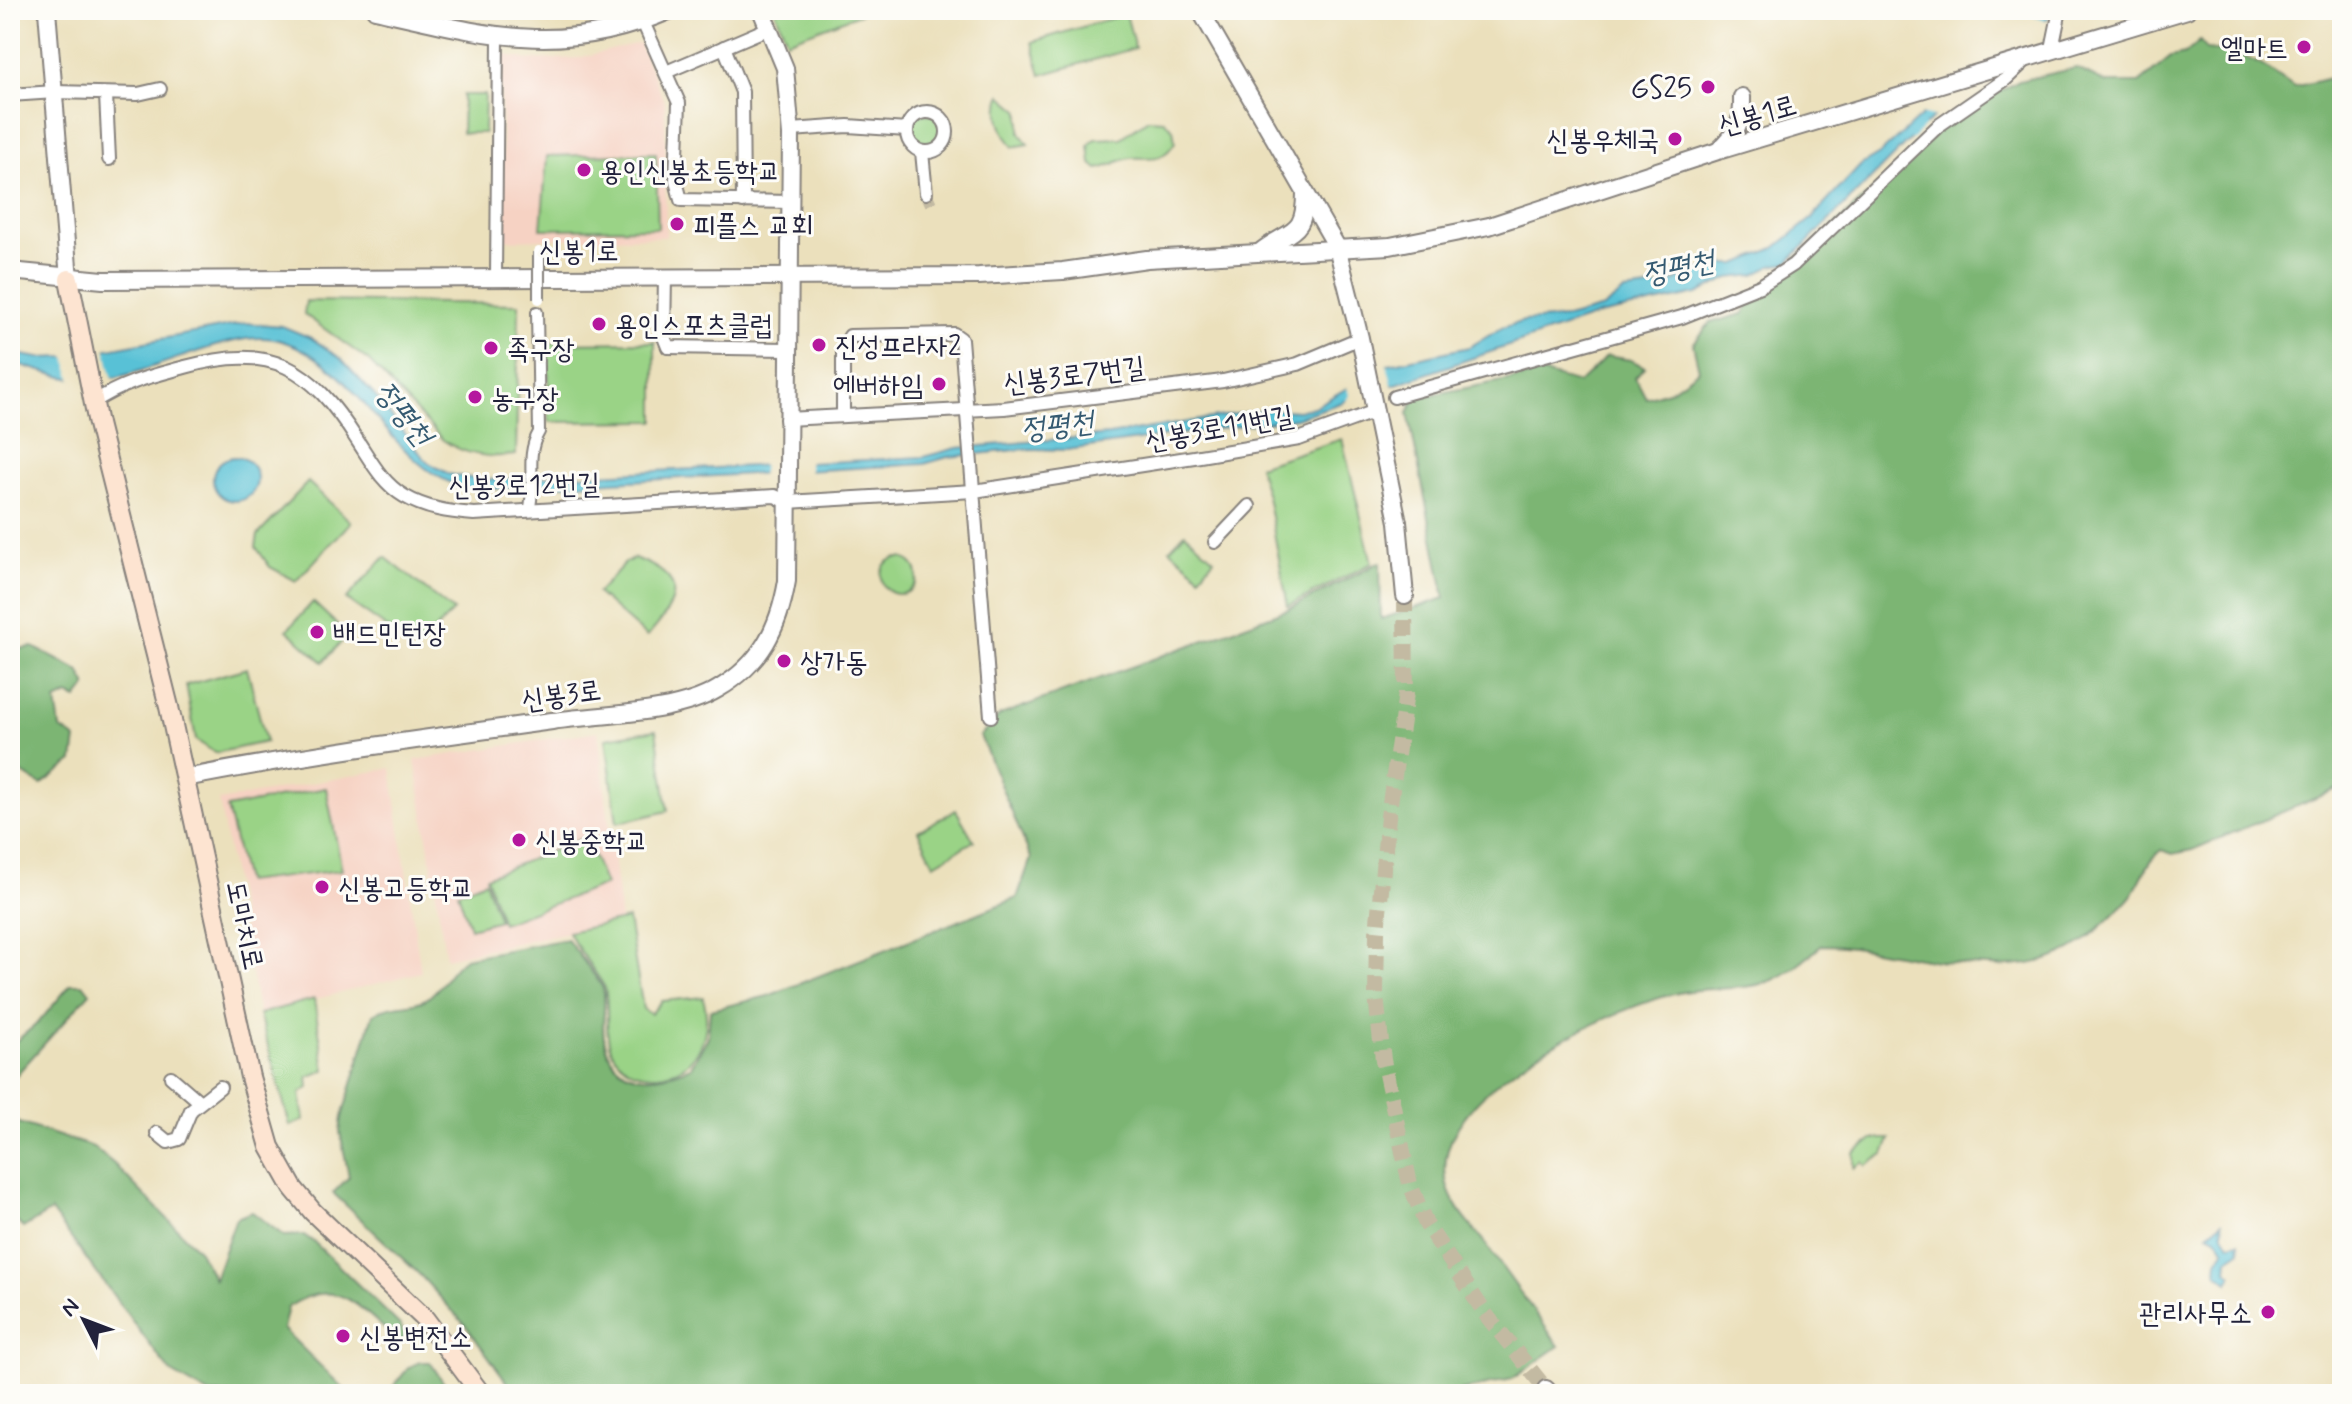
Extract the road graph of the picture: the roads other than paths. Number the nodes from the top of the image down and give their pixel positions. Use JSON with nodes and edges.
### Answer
{"nodes":[{"id":1,"x":47,"y":10,"type":"edge"},
{"id":2,"x":375,"y":10,"type":"edge"},
{"id":3,"x":671,"y":10,"type":"edge"},
{"id":4,"x":761,"y":10,"type":"edge"},
{"id":5,"x":1200,"y":10,"type":"edge"},
{"id":6,"x":2060,"y":10,"type":"edge"},
{"id":7,"x":2187,"y":10,"type":"edge"},
{"id":8,"x":643,"y":22,"type":"junction"},
{"id":9,"x":769,"y":28,"type":"junction"},
{"id":10,"x":498,"y":38,"type":"junction"},
{"id":11,"x":724,"y":47,"type":"junction"},
{"id":12,"x":2042,"y":52,"type":"junction"},
{"id":13,"x":666,"y":72,"type":"junction"},
{"id":14,"x":160,"y":89,"type":"dead end"},
{"id":15,"x":55,"y":92,"type":"junction"},
{"id":16,"x":10,"y":95,"type":"edge"},
{"id":17,"x":106,"y":95,"type":"junction"},
{"id":18,"x":1742,"y":97,"type":"dead end"},
{"id":19,"x":791,"y":130,"type":"junction"},
{"id":20,"x":907,"y":130,"type":"junction"},
{"id":21,"x":1718,"y":151,"type":"junction"},
{"id":22,"x":922,"y":152,"type":"junction"},
{"id":23,"x":109,"y":159,"type":"dead end"},
{"id":24,"x":1305,"y":191,"type":"junction"},
{"id":25,"x":926,"y":193,"type":"tunnel mouth"},
{"id":26,"x":743,"y":202,"type":"junction"},
{"id":27,"x":790,"y":202,"type":"junction"},
{"id":28,"x":1337,"y":247,"type":"junction"},
{"id":29,"x":539,"y":252,"type":"dead end"},
{"id":30,"x":1260,"y":252,"type":"junction"},
{"id":31,"x":10,"y":271,"type":"edge"},
{"id":32,"x":496,"y":276,"type":"junction"},
{"id":33,"x":665,"y":276,"type":"junction"},
{"id":34,"x":788,"y":276,"type":"junction"},
{"id":35,"x":69,"y":279,"type":"junction"},
{"id":36,"x":539,"y":299,"type":"dead end"},
{"id":37,"x":537,"y":312,"type":"dead end"},
{"id":38,"x":1360,"y":338,"type":"junction"},
{"id":39,"x":787,"y":349,"type":"junction"},
{"id":40,"x":1394,"y":397,"type":"dead end"},
{"id":41,"x":93,"y":400,"type":"junction"},
{"id":42,"x":1372,"y":409,"type":"junction"},
{"id":43,"x":843,"y":416,"type":"junction"},
{"id":44,"x":966,"y":417,"type":"junction"},
{"id":45,"x":786,"y":419,"type":"junction"},
{"id":46,"x":974,"y":491,"type":"junction"},
{"id":47,"x":786,"y":495,"type":"junction"},
{"id":48,"x":531,"y":506,"type":"junction"},
{"id":49,"x":1249,"y":506,"type":"dead end"},
{"id":50,"x":1215,"y":542,"type":"dead end"},
{"id":51,"x":1405,"y":596,"type":"tunnel mouth"},
{"id":52,"x":991,"y":716,"type":"dead end"},
{"id":53,"x":185,"y":778,"type":"junction"},
{"id":54,"x":171,"y":1077,"type":"dead end"},
{"id":55,"x":220,"y":1087,"type":"dead end"},
{"id":56,"x":200,"y":1102,"type":"junction"},
{"id":57,"x":157,"y":1133,"type":"dead end"},
{"id":58,"x":481,"y":1394,"type":"edge"}],
"edges":[{"from":1,"to":15,"type":"street"},
{"from":2,"to":10,"type":"street"},
{"from":3,"to":8,"type":"street"},
{"from":4,"to":9,"type":"street"},
{"from":5,"to":24,"type":"street"},
{"from":6,"to":12,"type":"street"},
{"from":7,"to":12,"type":"street","name":"신봉1로"},
{"from":8,"to":10,"type":"street"},
{"from":8,"to":13,"type":"street"},
{"from":9,"to":11,"type":"street"},
{"from":9,"to":19,"type":"street"},
{"from":10,"to":32,"type":"street"},
{"from":11,"to":13,"type":"street"},
{"from":11,"to":26,"type":"street"},
{"from":12,"to":21,"type":"street","name":"신봉1로"},
{"from":12,"to":40,"type":"street"},
{"from":13,"to":26,"type":"street"},
{"from":14,"to":17,"type":"street"},
{"from":15,"to":16,"type":"street"},
{"from":15,"to":17,"type":"street"},
{"from":15,"to":35,"type":"street"},
{"from":17,"to":23,"type":"street"},
{"from":18,"to":21,"type":"street"},
{"from":19,"to":20,"type":"street"},
{"from":19,"to":27,"type":"street"},
{"from":20,"to":22,"type":"street"},
{"from":20,"to":22,"type":"street"},
{"from":21,"to":28,"type":"street","name":"신봉1로"},
{"from":22,"to":25,"type":"street"},
{"from":24,"to":28,"type":"street"},
{"from":24,"to":30,"type":"street"},
{"from":26,"to":27,"type":"street"},
{"from":27,"to":34,"type":"street"},
{"from":28,"to":30,"type":"street","name":"신봉1로"},
{"from":28,"to":38,"type":"street"},
{"from":29,"to":36,"type":"street","bridge":true},
{"from":30,"to":34,"type":"street","name":"신봉1로"},
{"from":31,"to":35,"type":"street","name":"신봉1로"},
{"from":32,"to":33,"type":"street","name":"신봉1로"},
{"from":32,"to":35,"type":"street","name":"신봉1로"},
{"from":33,"to":34,"type":"street","name":"신봉1로"},
{"from":33,"to":39,"type":"street"},
{"from":34,"to":39,"type":"street"},
{"from":35,"to":41,"type":"main road","name":"도마치로"},
{"from":37,"to":48,"type":"street"},
{"from":38,"to":42,"type":"street"},
{"from":38,"to":44,"type":"street","name":"신봉3로7번길"},
{"from":39,"to":45,"type":"street"},
{"from":41,"to":48,"type":"street","name":"신봉3로12번길"},
{"from":41,"to":53,"type":"main road","name":"도마치로"},
{"from":42,"to":46,"type":"street","name":"신봉3로11번길"},
{"from":42,"to":51,"type":"street"},
{"from":43,"to":44,"type":"street","name":"신봉3로7번길"},
{"from":43,"to":44,"type":"street"},
{"from":43,"to":45,"type":"street","name":"신봉3로7번길"},
{"from":44,"to":46,"type":"street"},
{"from":45,"to":47,"type":"street","name":"신봉3로"},
{"from":46,"to":47,"type":"street","name":"신봉3로11번길"},
{"from":46,"to":52,"type":"street"},
{"from":47,"to":48,"type":"street","name":"신봉3로12번길"},
{"from":47,"to":53,"type":"street","name":"신봉3로"},
{"from":49,"to":50,"type":"street"},
{"from":53,"to":58,"type":"main road","name":"도마치로"},
{"from":54,"to":56,"type":"street"},
{"from":55,"to":56,"type":"street"},
{"from":56,"to":57,"type":"street"}]}
